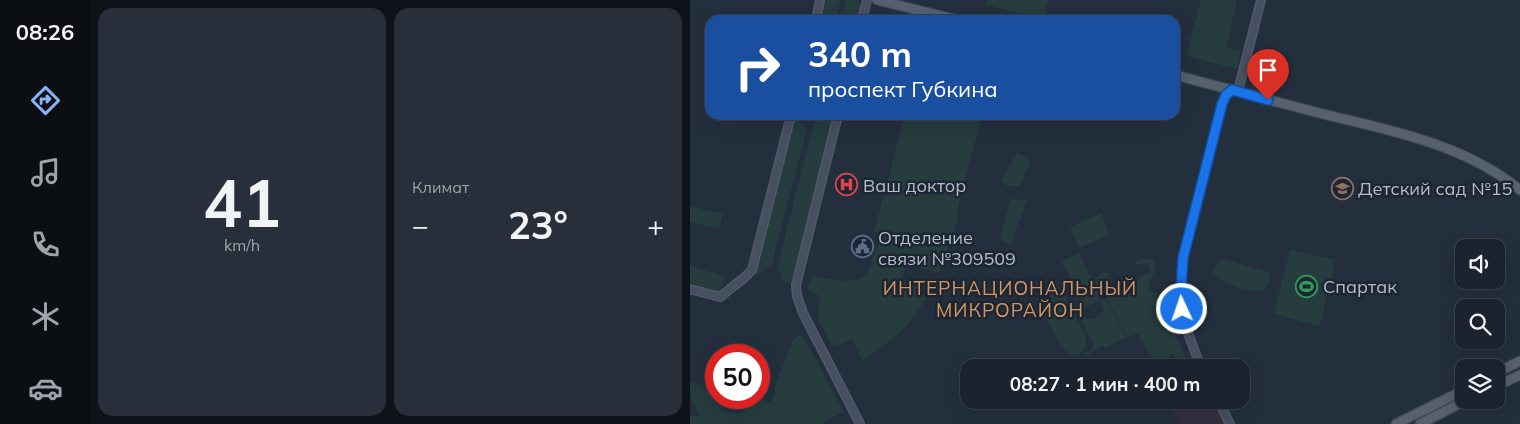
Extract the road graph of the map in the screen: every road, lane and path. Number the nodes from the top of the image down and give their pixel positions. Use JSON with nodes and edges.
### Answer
{"nodes":[{"id":1,"x":820,"y":0,"type":"edge"},
{"id":2,"x":867,"y":0,"type":"edge"},
{"id":3,"x":876,"y":0,"type":"edge"},
{"id":4,"x":1261,"y":0,"type":"edge"},
{"id":5,"x":817,"y":15,"type":"edge"},
{"id":6,"x":863,"y":15,"type":"edge"},
{"id":7,"x":938,"y":15,"type":"edge"},
{"id":8,"x":1180,"y":76,"type":"edge"},
{"id":9,"x":1232,"y":90,"type":"junction"},
{"id":10,"x":790,"y":120,"type":"edge"},
{"id":11,"x":837,"y":120,"type":"edge"},
{"id":12,"x":1520,"y":190,"type":"edge"},
{"id":13,"x":690,"y":289,"type":"edge"},
{"id":14,"x":1198,"y":359,"type":"edge"},
{"id":15,"x":1520,"y":361,"type":"edge"},
{"id":16,"x":1505,"y":368,"type":"edge"},
{"id":17,"x":1520,"y":375,"type":"edge"},
{"id":18,"x":1505,"y":382,"type":"edge"},
{"id":19,"x":1455,"y":394,"type":"edge"},
{"id":20,"x":1455,"y":406,"type":"edge"},
{"id":21,"x":1222,"y":409,"type":"edge"},
{"id":22,"x":860,"y":424,"type":"edge"},
{"id":23,"x":1230,"y":424,"type":"edge"},
{"id":24,"x":1396,"y":424,"type":"edge"},
{"id":25,"x":1420,"y":424,"type":"edge"}],
"edges":[{"from":1,"to":5,"type":"main road"},
{"from":2,"to":6,"type":"main road"},
{"from":3,"to":7,"type":"main road"},
{"from":4,"to":9,"type":"main road"},
{"from":8,"to":9,"type":"main road"},
{"from":9,"to":12,"type":"main road"},
{"from":9,"to":14,"type":"main road"},
{"from":10,"to":13,"type":"main road"},
{"from":11,"to":22,"type":"main road"},
{"from":15,"to":16,"type":"main road"},
{"from":17,"to":18,"type":"main road"},
{"from":19,"to":24,"type":"main road"},
{"from":20,"to":25,"type":"main road"},
{"from":21,"to":23,"type":"main road"}]}
